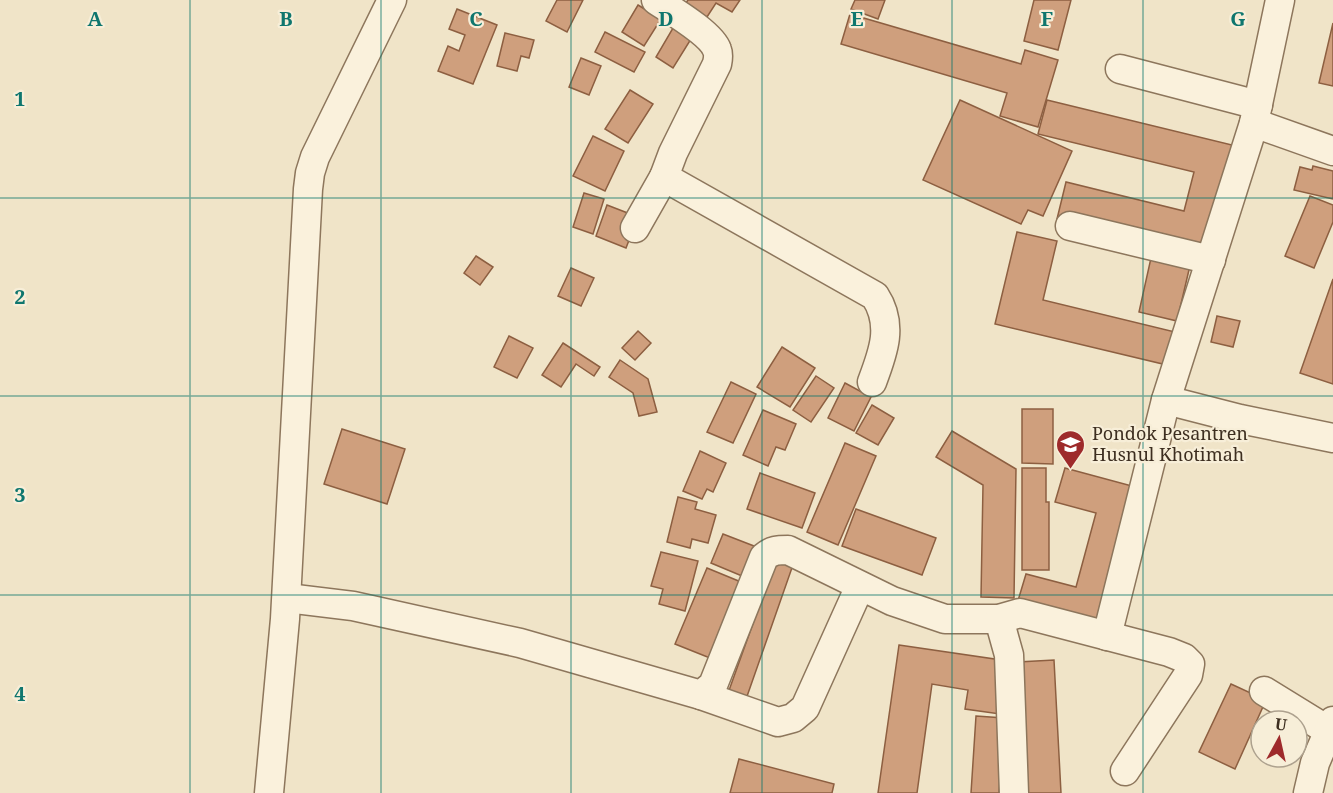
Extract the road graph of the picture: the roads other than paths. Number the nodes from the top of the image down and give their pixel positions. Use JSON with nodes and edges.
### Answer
{"nodes":[{"id":1,"x":392,"y":0,"type":"edge"},
{"id":2,"x":656,"y":0,"type":"edge"},
{"id":3,"x":1280,"y":0,"type":"edge"},
{"id":4,"x":1120,"y":69,"type":"dead end"},
{"id":5,"x":1256,"y":114,"type":"junction"},
{"id":6,"x":1333,"y":151,"type":"edge"},
{"id":7,"x":664,"y":177,"type":"junction"},
{"id":8,"x":1070,"y":226,"type":"dead end"},
{"id":9,"x":635,"y":228,"type":"dead end"},
{"id":10,"x":1211,"y":260,"type":"junction"},
{"id":11,"x":872,"y":382,"type":"dead end"},
{"id":12,"x":1166,"y":400,"type":"junction"},
{"id":13,"x":1333,"y":438,"type":"edge"},
{"id":14,"x":860,"y":586,"type":"junction"},
{"id":15,"x":287,"y":598,"type":"junction"},
{"id":16,"x":999,"y":619,"type":"junction"},
{"id":17,"x":1107,"y":636,"type":"junction"},
{"id":18,"x":1264,"y":691,"type":"dead end"},
{"id":19,"x":701,"y":695,"type":"junction"},
{"id":20,"x":1331,"y":726,"type":"edge"},
{"id":21,"x":1125,"y":771,"type":"dead end"},
{"id":22,"x":269,"y":793,"type":"edge"},
{"id":23,"x":1014,"y":793,"type":"edge"},
{"id":24,"x":1308,"y":793,"type":"edge"}],
"edges":[{"from":1,"to":15,"type":"street"},
{"from":2,"to":7,"type":"street"},
{"from":3,"to":5,"type":"street"},
{"from":4,"to":5,"type":"street"},
{"from":5,"to":6,"type":"street"},
{"from":5,"to":10,"type":"street"},
{"from":7,"to":9,"type":"street"},
{"from":7,"to":11,"type":"street"},
{"from":8,"to":10,"type":"street"},
{"from":10,"to":12,"type":"street"},
{"from":12,"to":13,"type":"street"},
{"from":12,"to":17,"type":"street"},
{"from":14,"to":16,"type":"street"},
{"from":14,"to":19,"type":"street"},
{"from":14,"to":19,"type":"street"},
{"from":15,"to":19,"type":"street"},
{"from":15,"to":22,"type":"street"},
{"from":16,"to":17,"type":"street"},
{"from":16,"to":23,"type":"street"},
{"from":17,"to":21,"type":"street"},
{"from":18,"to":20,"type":"street"},
{"from":20,"to":24,"type":"street"}]}
